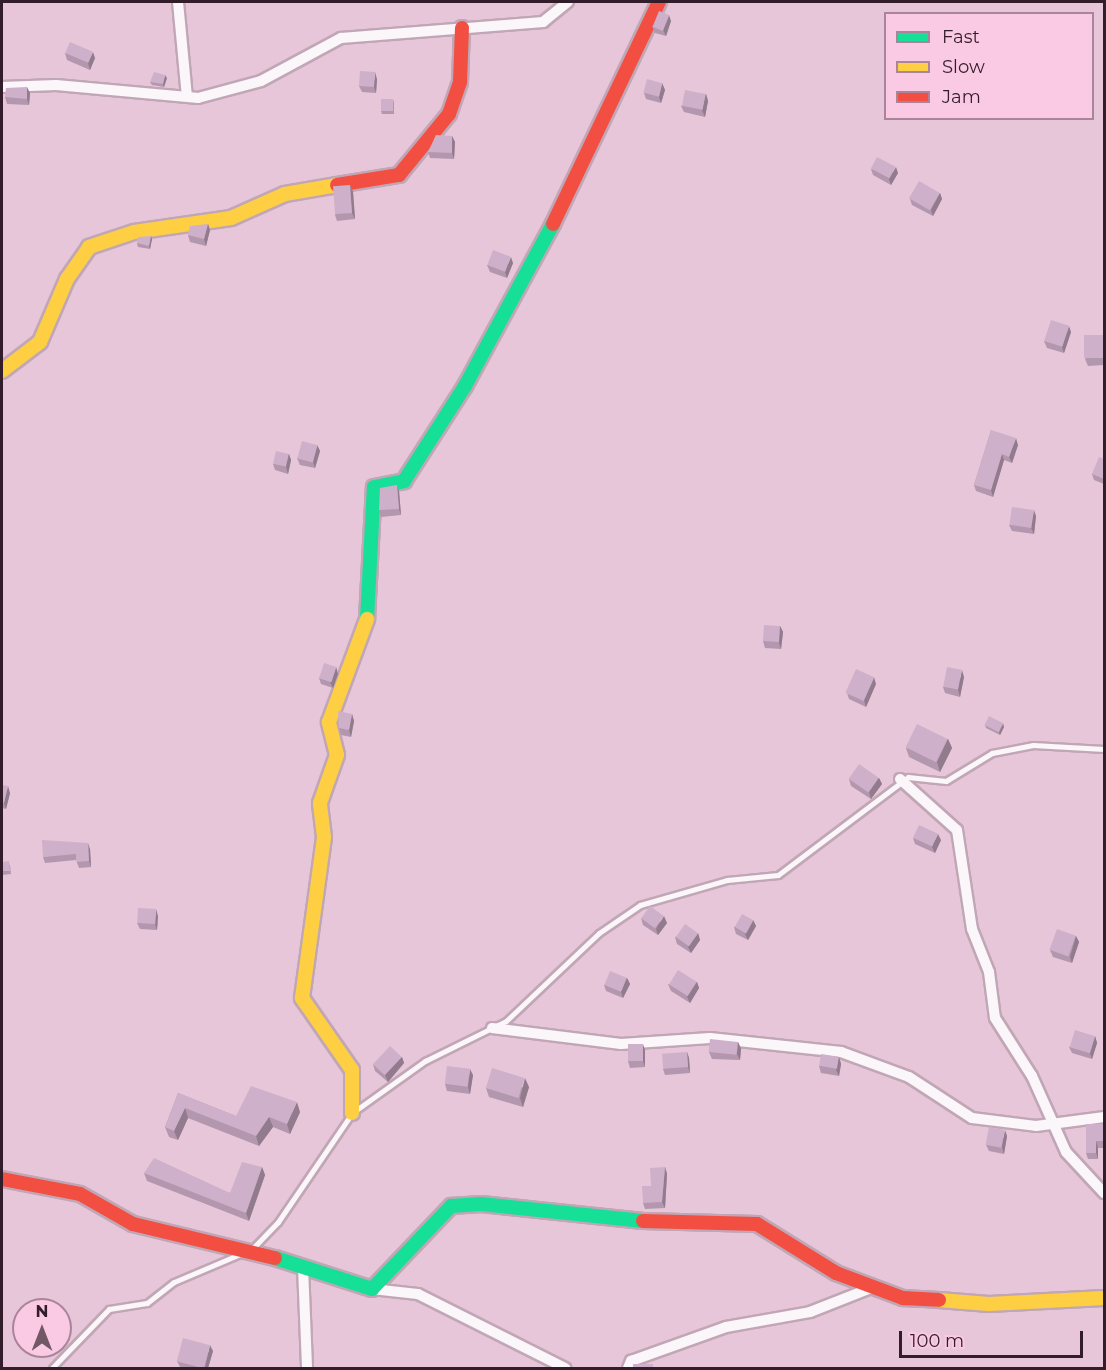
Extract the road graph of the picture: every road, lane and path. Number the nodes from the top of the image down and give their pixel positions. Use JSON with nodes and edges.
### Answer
{"nodes":[{"id":1,"x":177,"y":2,"type":"edge"},
{"id":2,"x":568,"y":2,"type":"edge"},
{"id":3,"x":659,"y":2,"type":"edge"},
{"id":4,"x":462,"y":28,"type":"junction"},
{"id":5,"x":2,"y":87,"type":"edge"},
{"id":6,"x":187,"y":97,"type":"junction"},
{"id":7,"x":2,"y":371,"type":"edge"},
{"id":8,"x":1104,"y":749,"type":"edge"},
{"id":9,"x":900,"y":779,"type":"junction"},
{"id":10,"x":492,"y":1028,"type":"junction"},
{"id":11,"x":352,"y":1113,"type":"junction"},
{"id":12,"x":1104,"y":1117,"type":"edge"},
{"id":13,"x":1050,"y":1125,"type":"junction"},
{"id":14,"x":2,"y":1179,"type":"edge"},
{"id":15,"x":1104,"y":1193,"type":"edge"},
{"id":16,"x":251,"y":1250,"type":"junction"},
{"id":17,"x":303,"y":1267,"type":"junction"},
{"id":18,"x":871,"y":1288,"type":"junction"},
{"id":19,"x":372,"y":1289,"type":"junction"},
{"id":20,"x":1104,"y":1298,"type":"edge"},
{"id":21,"x":52,"y":1368,"type":"edge"},
{"id":22,"x":307,"y":1368,"type":"edge"},
{"id":23,"x":565,"y":1368,"type":"edge"},
{"id":24,"x":628,"y":1368,"type":"edge"}],
"edges":[{"from":1,"to":6,"type":"street"},
{"from":2,"to":4,"type":"street"},
{"from":3,"to":11,"type":"street"},
{"from":4,"to":6,"type":"street"},
{"from":4,"to":7,"type":"street"},
{"from":5,"to":6,"type":"street"},
{"from":8,"to":9,"type":"lane"},
{"from":9,"to":10,"type":"lane"},
{"from":9,"to":13,"type":"street"},
{"from":10,"to":11,"type":"lane"},
{"from":10,"to":13,"type":"street"},
{"from":11,"to":16,"type":"lane"},
{"from":12,"to":13,"type":"street"},
{"from":13,"to":15,"type":"street"},
{"from":14,"to":16,"type":"street"},
{"from":16,"to":17,"type":"street"},
{"from":16,"to":21,"type":"lane"},
{"from":17,"to":19,"type":"street"},
{"from":17,"to":22,"type":"street"},
{"from":18,"to":19,"type":"street"},
{"from":18,"to":20,"type":"street"},
{"from":18,"to":24,"type":"street"},
{"from":19,"to":23,"type":"street"}]}
